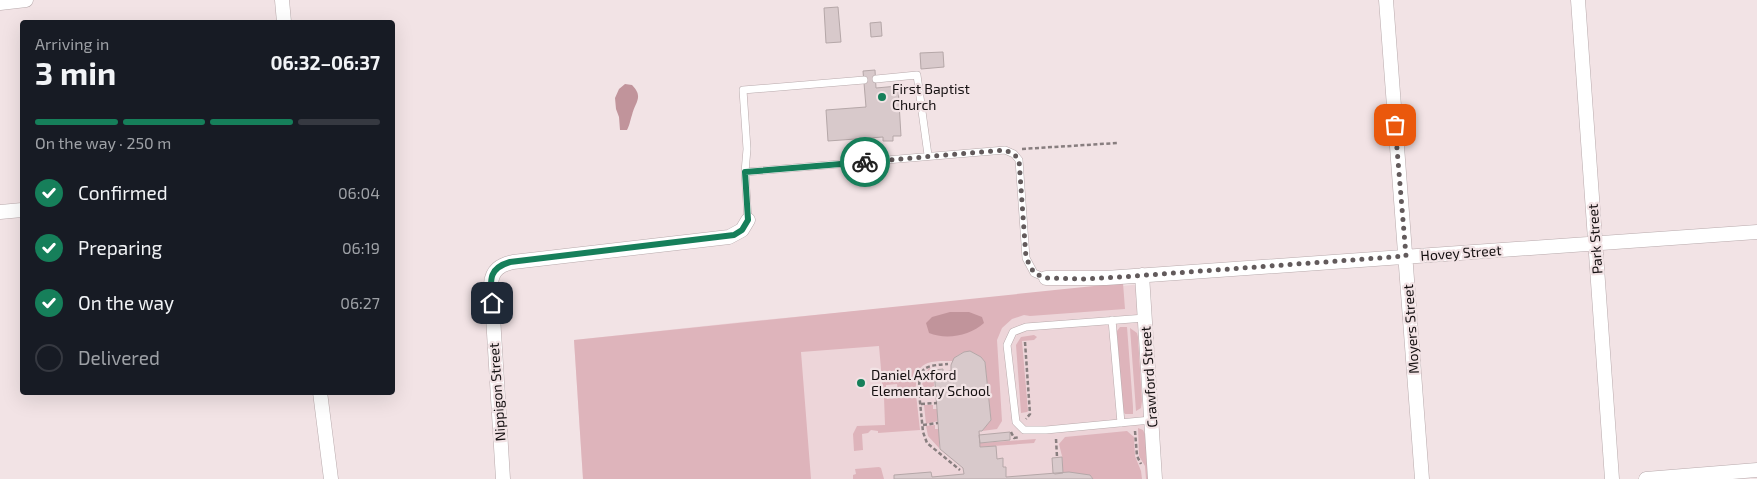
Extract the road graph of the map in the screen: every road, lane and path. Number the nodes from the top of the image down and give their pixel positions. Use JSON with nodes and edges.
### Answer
{"nodes":[{"id":1,"x":26,"y":0,"type":"edge"},
{"id":2,"x":282,"y":0,"type":"edge"},
{"id":3,"x":1386,"y":0,"type":"edge"},
{"id":4,"x":1578,"y":0,"type":"edge"},
{"id":5,"x":0,"y":3,"type":"edge"},
{"id":6,"x":284,"y":20,"type":"edge"},
{"id":7,"x":876,"y":79,"type":"dead end"},
{"id":8,"x":864,"y":80,"type":"dead end"},
{"id":9,"x":1117,"y":143,"type":"dead end"},
{"id":10,"x":1005,"y":150,"type":"junction"},
{"id":11,"x":928,"y":155,"type":"junction"},
{"id":12,"x":745,"y":172,"type":"junction"},
{"id":13,"x":20,"y":210,"type":"edge"},
{"id":14,"x":0,"y":212,"type":"edge"},
{"id":15,"x":748,"y":220,"type":"joint"},
{"id":16,"x":1757,"y":232,"type":"edge"},
{"id":17,"x":1596,"y":244,"type":"junction"},
{"id":18,"x":1406,"y":256,"type":"junction"},
{"id":19,"x":1142,"y":275,"type":"junction"},
{"id":20,"x":1046,"y":278,"type":"joint"},
{"id":21,"x":1145,"y":318,"type":"junction"},
{"id":22,"x":1112,"y":320,"type":"junction"},
{"id":23,"x":1025,"y":342,"type":"dead end"},
{"id":24,"x":948,"y":364,"type":"dead end"},
{"id":25,"x":919,"y":392,"type":"junction"},
{"id":26,"x":936,"y":393,"type":"dead end"},
{"id":27,"x":900,"y":394,"type":"dead end"},
{"id":28,"x":320,"y":395,"type":"edge"},
{"id":29,"x":937,"y":403,"type":"dead end"},
{"id":30,"x":921,"y":404,"type":"junction"},
{"id":31,"x":1026,"y":419,"type":"dead end"},
{"id":32,"x":1151,"y":420,"type":"junction"},
{"id":33,"x":1120,"y":422,"type":"junction"},
{"id":34,"x":938,"y":423,"type":"dead end"},
{"id":35,"x":923,"y":425,"type":"junction"},
{"id":36,"x":1135,"y":430,"type":"dead end"},
{"id":37,"x":1142,"y":466,"type":"dead end"},
{"id":38,"x":960,"y":470,"type":"dead end"},
{"id":39,"x":1757,"y":470,"type":"edge"},
{"id":40,"x":331,"y":479,"type":"edge"},
{"id":41,"x":503,"y":479,"type":"edge"},
{"id":42,"x":1155,"y":479,"type":"edge"},
{"id":43,"x":1422,"y":479,"type":"edge"},
{"id":44,"x":1612,"y":479,"type":"edge"},
{"id":45,"x":1646,"y":479,"type":"edge"}],
"edges":[{"from":1,"to":5,"type":"street"},
{"from":2,"to":6,"type":"street"},
{"from":3,"to":18,"type":"street","name":"Moyers Street"},
{"from":4,"to":17,"type":"street","name":"Park Street"},
{"from":7,"to":11,"type":"lane"},
{"from":8,"to":12,"type":"lane"},
{"from":9,"to":10,"type":"path"},
{"from":10,"to":11,"type":"lane"},
{"from":10,"to":20,"type":"lane"},
{"from":11,"to":12,"type":"lane"},
{"from":12,"to":15,"type":"lane"},
{"from":13,"to":14,"type":"street"},
{"from":15,"to":41,"type":"street","name":"Nippigon Street"},
{"from":16,"to":17,"type":"street","name":"Hovey Street"},
{"from":17,"to":18,"type":"street","name":"Hovey Street"},
{"from":17,"to":44,"type":"street","name":"Park Street"},
{"from":18,"to":19,"type":"street","name":"Hovey Street"},
{"from":18,"to":43,"type":"street","name":"Moyers Street"},
{"from":19,"to":20,"type":"street","name":"Hovey Street"},
{"from":19,"to":21,"type":"street","name":"Crawford Street"},
{"from":21,"to":22,"type":"lane"},
{"from":21,"to":32,"type":"street","name":"Crawford Street"},
{"from":22,"to":33,"type":"lane"},
{"from":22,"to":33,"type":"lane"},
{"from":23,"to":31,"type":"path"},
{"from":24,"to":25,"type":"path"},
{"from":25,"to":26,"type":"path"},
{"from":25,"to":27,"type":"path"},
{"from":25,"to":30,"type":"path"},
{"from":28,"to":40,"type":"street"},
{"from":29,"to":30,"type":"path"},
{"from":30,"to":35,"type":"path"},
{"from":32,"to":33,"type":"lane"},
{"from":32,"to":42,"type":"street","name":"Crawford Street"},
{"from":34,"to":35,"type":"path"},
{"from":35,"to":38,"type":"path"},
{"from":36,"to":37,"type":"path"},
{"from":39,"to":45,"type":"street"}]}
